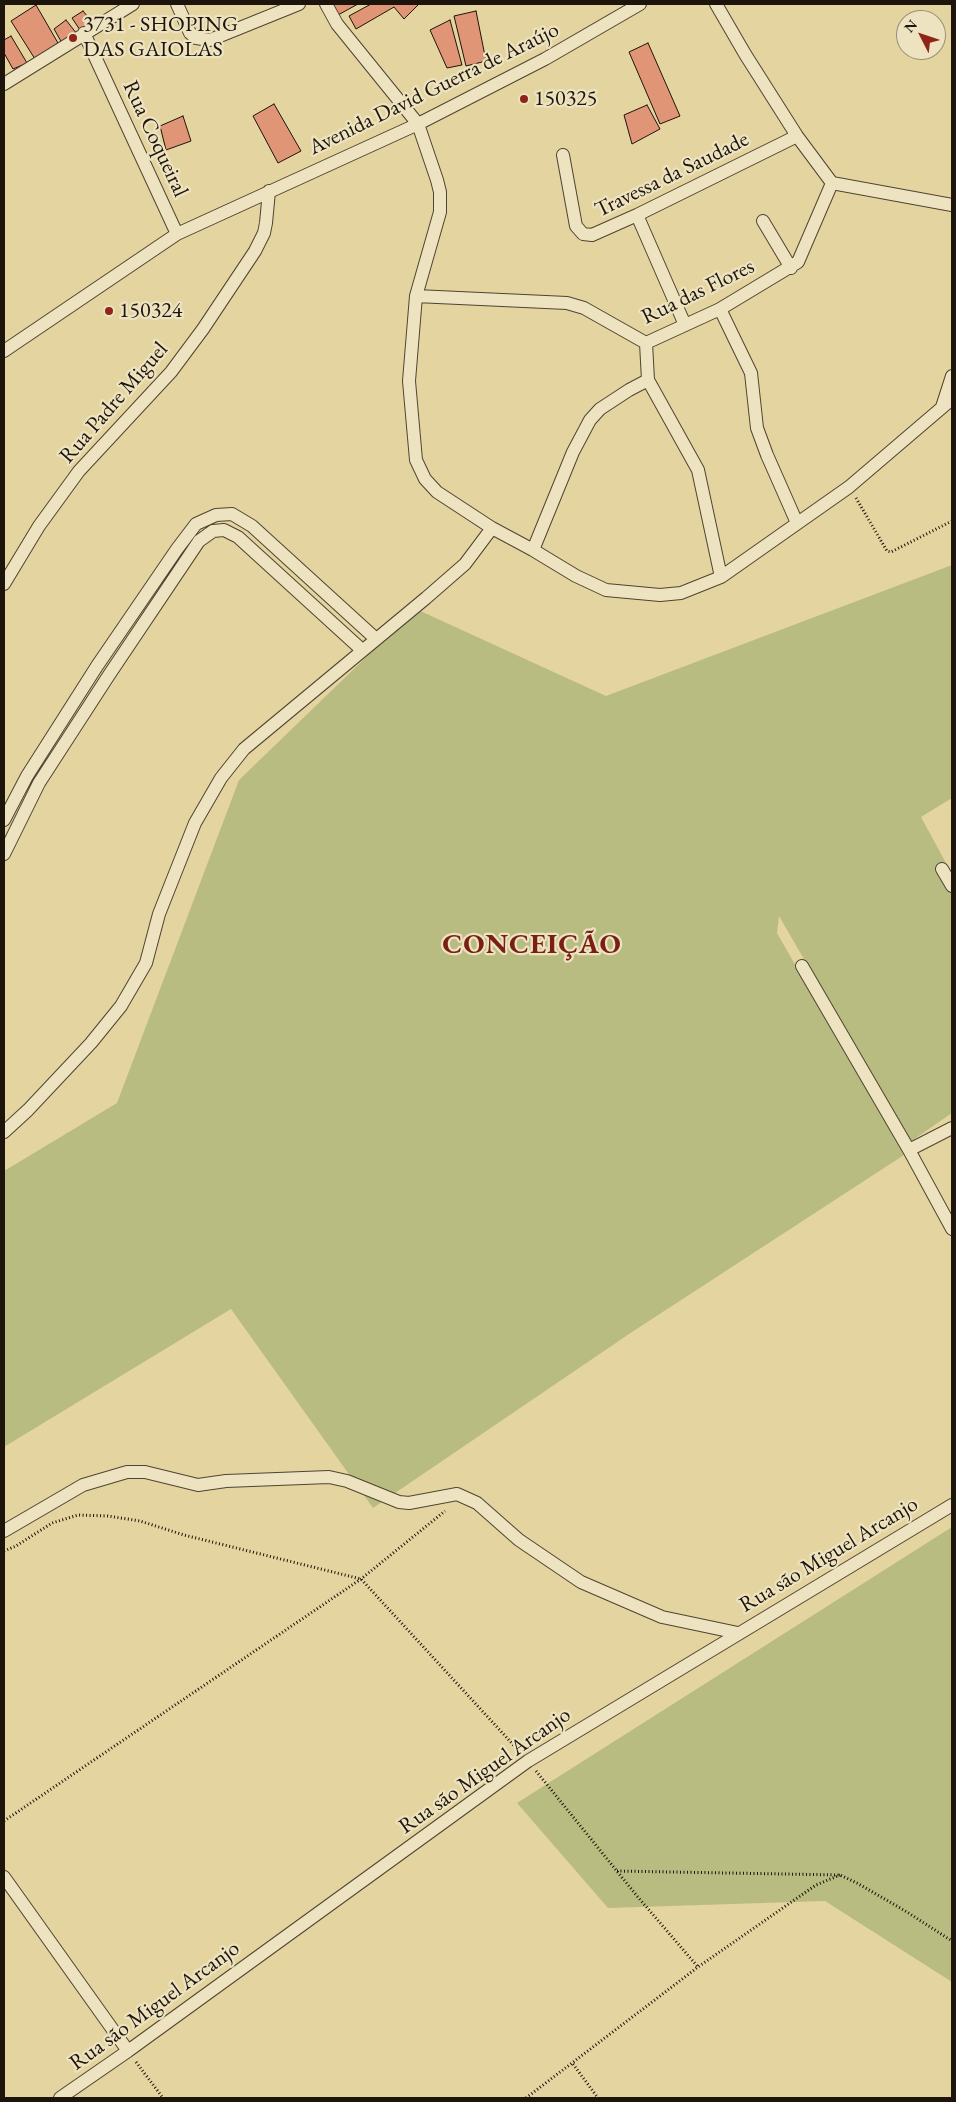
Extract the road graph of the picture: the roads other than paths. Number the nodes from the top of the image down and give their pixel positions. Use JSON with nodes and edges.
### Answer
{"nodes":[{"id":1,"x":133,"y":4,"type":"edge"},
{"id":2,"x":177,"y":4,"type":"edge"},
{"id":3,"x":299,"y":4,"type":"edge"},
{"id":4,"x":326,"y":4,"type":"edge"},
{"id":5,"x":640,"y":4,"type":"edge"},
{"id":6,"x":716,"y":4,"type":"edge"},
{"id":7,"x":84,"y":33,"type":"junction"},
{"id":8,"x":4,"y":84,"type":"edge"},
{"id":9,"x":418,"y":124,"type":"junction"},
{"id":10,"x":797,"y":136,"type":"junction"},
{"id":11,"x":563,"y":155,"type":"dead end"},
{"id":12,"x":832,"y":183,"type":"junction"},
{"id":13,"x":269,"y":190,"type":"junction"},
{"id":14,"x":952,"y":205,"type":"edge"},
{"id":15,"x":637,"y":215,"type":"junction"},
{"id":16,"x":763,"y":221,"type":"dead end"},
{"id":17,"x":177,"y":234,"type":"junction"},
{"id":18,"x":791,"y":268,"type":"junction"},
{"id":19,"x":416,"y":296,"type":"junction"},
{"id":20,"x":720,"y":309,"type":"junction"},
{"id":21,"x":685,"y":325,"type":"junction"},
{"id":22,"x":646,"y":343,"type":"junction"},
{"id":23,"x":4,"y":351,"type":"edge"},
{"id":24,"x":952,"y":376,"type":"edge"},
{"id":25,"x":648,"y":380,"type":"junction"},
{"id":26,"x":947,"y":403,"type":"edge"},
{"id":27,"x":797,"y":523,"type":"junction"},
{"id":28,"x":492,"y":528,"type":"junction"},
{"id":29,"x":533,"y":550,"type":"junction"},
{"id":30,"x":721,"y":576,"type":"junction"},
{"id":31,"x":4,"y":584,"type":"edge"},
{"id":32,"x":376,"y":639,"type":"junction"},
{"id":33,"x":362,"y":650,"type":"junction"},
{"id":34,"x":4,"y":820,"type":"edge"},
{"id":35,"x":4,"y":854,"type":"edge"},
{"id":36,"x":942,"y":869,"type":"dead end"},
{"id":37,"x":952,"y":886,"type":"edge"},
{"id":38,"x":802,"y":966,"type":"dead end"},
{"id":39,"x":952,"y":1128,"type":"edge"},
{"id":40,"x":4,"y":1132,"type":"edge"},
{"id":41,"x":909,"y":1150,"type":"junction"},
{"id":42,"x":952,"y":1229,"type":"edge"},
{"id":43,"x":952,"y":1505,"type":"edge"},
{"id":44,"x":4,"y":1531,"type":"edge"},
{"id":45,"x":738,"y":1633,"type":"junction"},
{"id":46,"x":4,"y":1877,"type":"edge"},
{"id":47,"x":128,"y":2051,"type":"junction"},
{"id":48,"x":60,"y":2098,"type":"edge"}],
"edges":[{"from":1,"to":7,"type":"street"},
{"from":2,"to":3,"type":"street"},
{"from":4,"to":9,"type":"street"},
{"from":5,"to":9,"type":"street","name":"Avenida David Guerra de Araújo"},
{"from":6,"to":10,"type":"street"},
{"from":7,"to":8,"type":"street"},
{"from":7,"to":17,"type":"street","name":"Rua Coqueiral"},
{"from":9,"to":13,"type":"street","name":"Avenida David Guerra de Araújo"},
{"from":9,"to":19,"type":"street"},
{"from":10,"to":12,"type":"street"},
{"from":10,"to":15,"type":"street","name":"Travessa da Saudade"},
{"from":11,"to":15,"type":"street","name":"Travessa da Saudade"},
{"from":12,"to":14,"type":"street"},
{"from":12,"to":18,"type":"street","name":"Rua das Flores"},
{"from":13,"to":17,"type":"street","name":"Avenida David Guerra de Araújo"},
{"from":13,"to":31,"type":"street","name":"Rua Padre Miguel"},
{"from":15,"to":21,"type":"street"},
{"from":16,"to":18,"type":"street"},
{"from":17,"to":23,"type":"street","name":"Avenida David Guerra de Araújo"},
{"from":18,"to":20,"type":"street","name":"Rua das Flores"},
{"from":19,"to":22,"type":"street","name":"Rua das Flores"},
{"from":19,"to":28,"type":"street"},
{"from":20,"to":21,"type":"street","name":"Rua das Flores"},
{"from":20,"to":27,"type":"street"},
{"from":21,"to":22,"type":"street","name":"Rua das Flores"},
{"from":22,"to":25,"type":"street"},
{"from":24,"to":26,"type":"street"},
{"from":25,"to":29,"type":"street"},
{"from":25,"to":30,"type":"street"},
{"from":26,"to":27,"type":"street"},
{"from":27,"to":30,"type":"street"},
{"from":28,"to":29,"type":"street"},
{"from":28,"to":32,"type":"street"},
{"from":29,"to":30,"type":"street"},
{"from":32,"to":33,"type":"street"},
{"from":32,"to":34,"type":"street"},
{"from":33,"to":35,"type":"street"},
{"from":33,"to":40,"type":"street"},
{"from":36,"to":37,"type":"street"},
{"from":38,"to":41,"type":"street"},
{"from":39,"to":41,"type":"street"},
{"from":41,"to":42,"type":"street"},
{"from":43,"to":45,"type":"street","name":"Rua são Miguel Arcanjo"},
{"from":44,"to":45,"type":"street"},
{"from":45,"to":47,"type":"street","name":"Rua são Miguel Arcanjo"},
{"from":46,"to":47,"type":"street"},
{"from":47,"to":48,"type":"street","name":"Rua são Miguel Arcanjo"}]}
